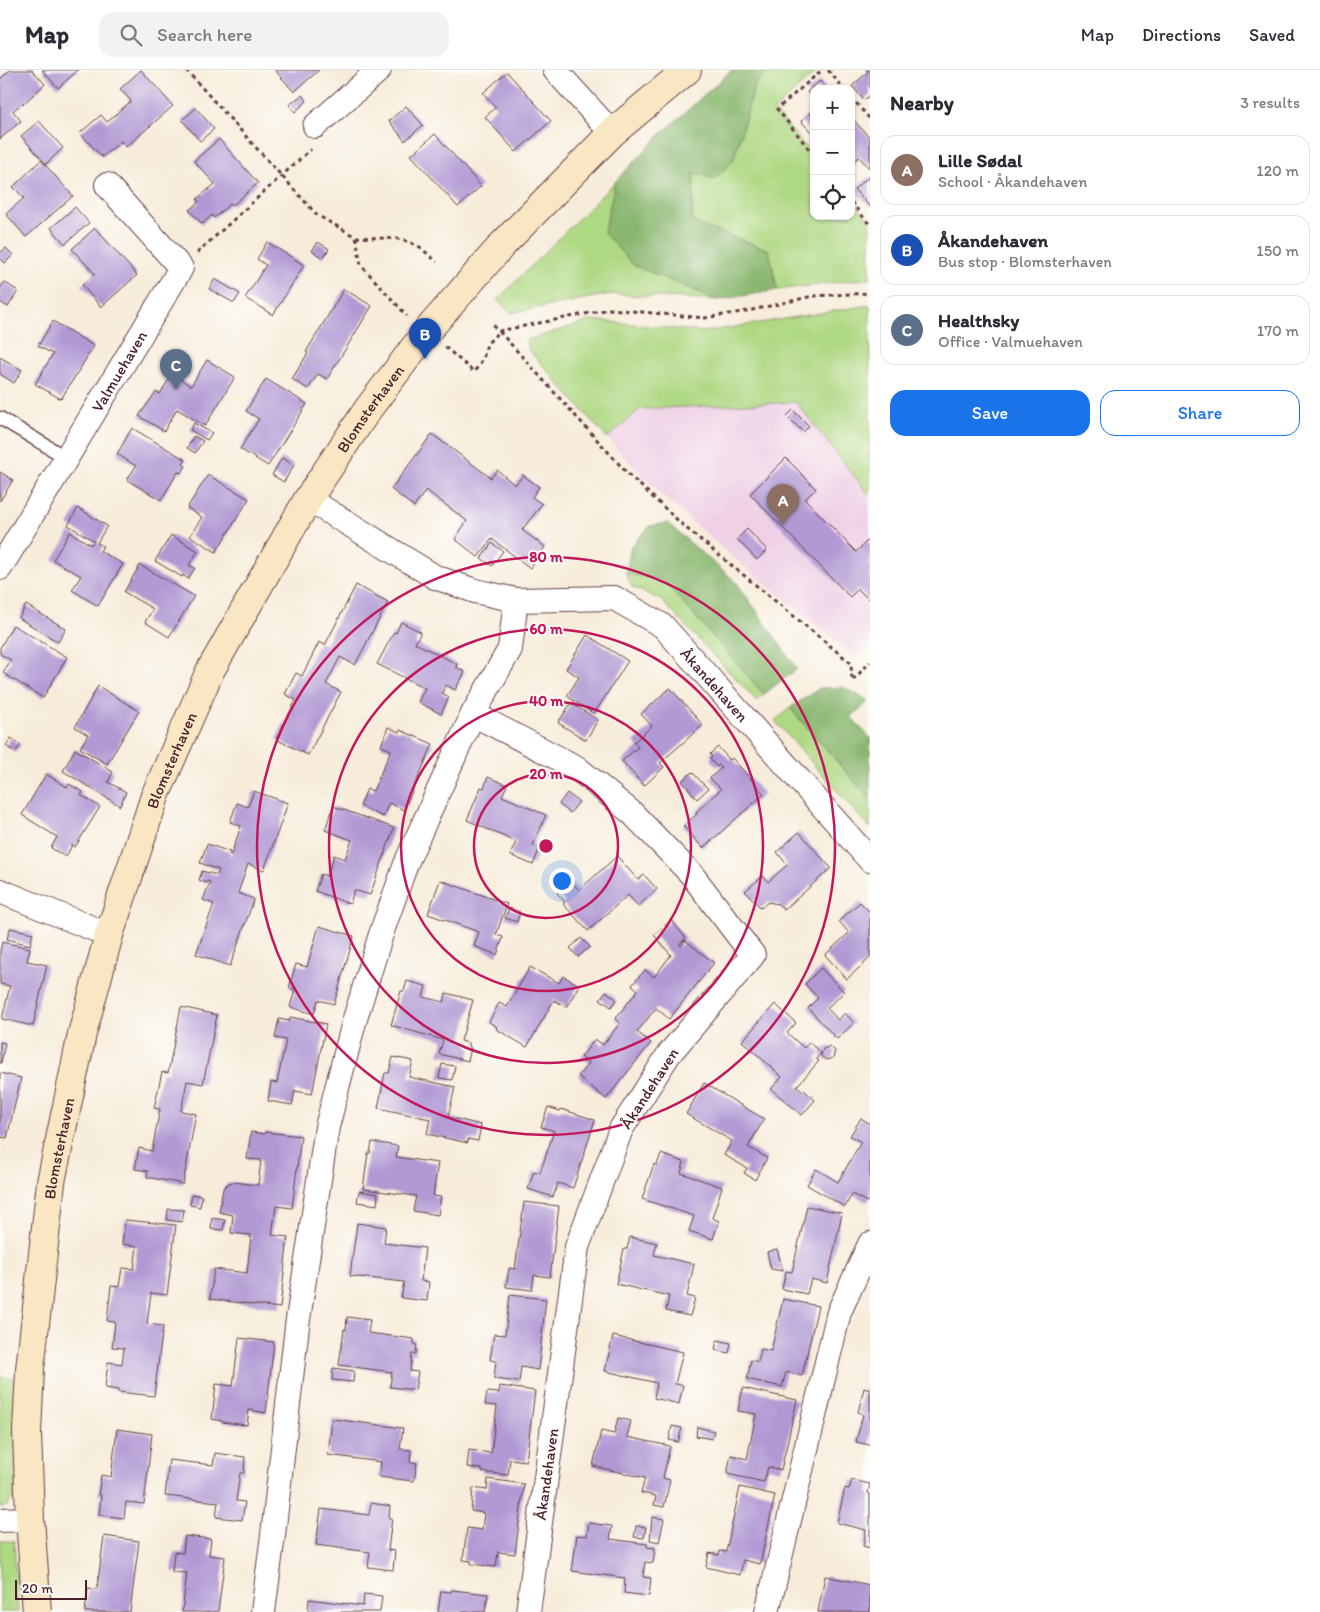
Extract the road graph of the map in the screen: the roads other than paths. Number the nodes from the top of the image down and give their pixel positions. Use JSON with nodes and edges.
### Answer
{"nodes":[{"id":1,"x":379,"y":70,"type":"edge"},
{"id":2,"x":554,"y":70,"type":"edge"},
{"id":3,"x":687,"y":70,"type":"edge"},
{"id":4,"x":316,"y":126,"type":"road end"},
{"id":5,"x":612,"y":133,"type":"junction"},
{"id":6,"x":107,"y":185,"type":"dead end"},
{"id":7,"x":0,"y":418,"type":"edge"},
{"id":8,"x":66,"y":459,"type":"junction"},
{"id":9,"x":308,"y":499,"type":"junction"},
{"id":10,"x":0,"y":568,"type":"edge"},
{"id":11,"x":516,"y":600,"type":"junction"},
{"id":12,"x":473,"y":714,"type":"junction"},
{"id":13,"x":870,"y":860,"type":"edge"},
{"id":14,"x":0,"y":891,"type":"edge"},
{"id":15,"x":109,"y":935,"type":"junction"},
{"id":16,"x":870,"y":1244,"type":"edge"},
{"id":17,"x":30,"y":1518,"type":"junction"},
{"id":18,"x":0,"y":1520,"type":"edge"},
{"id":19,"x":37,"y":1612,"type":"edge"},
{"id":20,"x":263,"y":1612,"type":"edge"},
{"id":21,"x":528,"y":1612,"type":"edge"},
{"id":22,"x":767,"y":1612,"type":"edge"}],
"edges":[{"from":1,"to":4,"type":"street"},
{"from":2,"to":5,"type":"street"},
{"from":3,"to":5,"type":"street","name":"Blomsterhaven"},
{"from":5,"to":9,"type":"street","name":"Blomsterhaven"},
{"from":6,"to":8,"type":"street","name":"Valmuehaven"},
{"from":7,"to":8,"type":"lane"},
{"from":8,"to":10,"type":"street","name":"Valmuehaven"},
{"from":9,"to":11,"type":"street","name":"Åkandehaven"},
{"from":9,"to":15,"type":"street","name":"Blomsterhaven"},
{"from":11,"to":12,"type":"street"},
{"from":11,"to":13,"type":"street","name":"Åkandehaven"},
{"from":12,"to":20,"type":"street"},
{"from":12,"to":21,"type":"street","name":"Åkandehaven"},
{"from":14,"to":15,"type":"street"},
{"from":15,"to":17,"type":"street","name":"Blomsterhaven"},
{"from":16,"to":22,"type":"street"},
{"from":17,"to":18,"type":"street"},
{"from":17,"to":19,"type":"street","name":"Blomsterhaven"}]}
